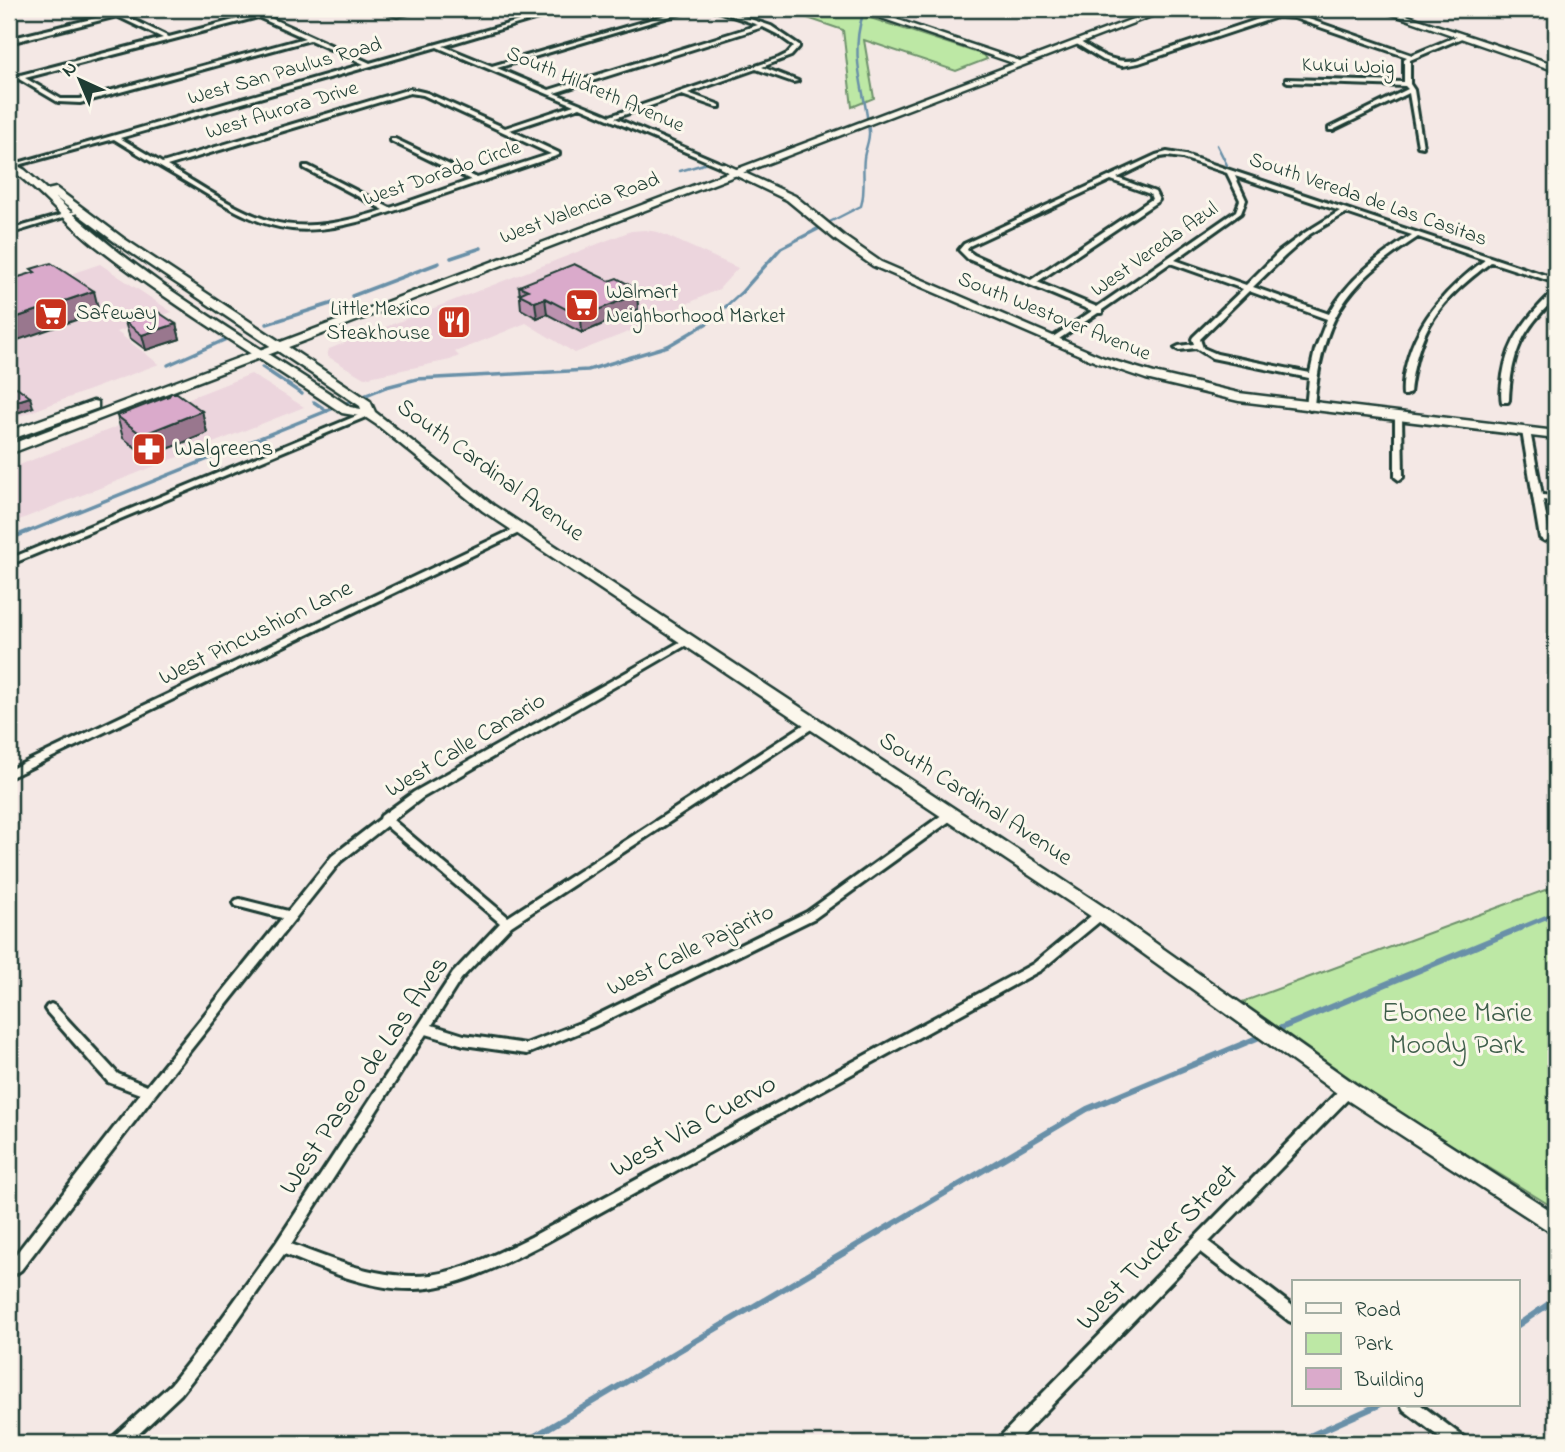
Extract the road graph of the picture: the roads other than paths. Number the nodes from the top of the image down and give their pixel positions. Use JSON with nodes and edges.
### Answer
{"nodes":[{"id":1,"x":107,"y":9,"type":"edge"},
{"id":2,"x":245,"y":9,"type":"edge"},
{"id":3,"x":282,"y":9,"type":"edge"},
{"id":4,"x":381,"y":9,"type":"edge"},
{"id":5,"x":421,"y":9,"type":"edge"},
{"id":6,"x":566,"y":9,"type":"edge"},
{"id":7,"x":692,"y":9,"type":"edge"},
{"id":8,"x":715,"y":9,"type":"edge"},
{"id":9,"x":859,"y":9,"type":"edge"},
{"id":10,"x":1141,"y":9,"type":"edge"},
{"id":11,"x":1166,"y":9,"type":"edge"},
{"id":12,"x":1381,"y":9,"type":"edge"},
{"id":13,"x":117,"y":14,"type":"junction"},
{"id":14,"x":259,"y":15,"type":"junction"},
{"id":15,"x":763,"y":25,"type":"junction"},
{"id":16,"x":1462,"y":36,"type":"junction"},
{"id":17,"x":312,"y":38,"type":"junction"},
{"id":18,"x":169,"y":39,"type":"junction"},
{"id":19,"x":9,"y":41,"type":"edge"},
{"id":20,"x":1078,"y":43,"type":"junction"},
{"id":21,"x":438,"y":45,"type":"junction"},
{"id":22,"x":1410,"y":57,"type":"junction"},
{"id":23,"x":1009,"y":58,"type":"junction"},
{"id":24,"x":1023,"y":63,"type":"junction"},
{"id":25,"x":368,"y":64,"type":"junction"},
{"id":26,"x":494,"y":68,"type":"junction"},
{"id":27,"x":758,"y":68,"type":"junction"},
{"id":28,"x":1556,"y":68,"type":"edge"},
{"id":29,"x":20,"y":77,"type":"junction"},
{"id":30,"x":9,"y":80,"type":"edge"},
{"id":31,"x":1288,"y":80,"type":"dead end"},
{"id":32,"x":795,"y":81,"type":"dead end"},
{"id":33,"x":1409,"y":87,"type":"junction"},
{"id":34,"x":550,"y":92,"type":"junction"},
{"id":35,"x":683,"y":93,"type":"junction"},
{"id":36,"x":581,"y":105,"type":"junction"},
{"id":37,"x":718,"y":106,"type":"dead end"},
{"id":38,"x":879,"y":112,"type":"junction"},
{"id":39,"x":609,"y":118,"type":"junction"},
{"id":40,"x":847,"y":125,"type":"junction"},
{"id":41,"x":1331,"y":129,"type":"dead end"},
{"id":42,"x":505,"y":130,"type":"junction"},
{"id":43,"x":114,"y":137,"type":"junction"},
{"id":44,"x":393,"y":140,"type":"dead end"},
{"id":45,"x":1422,"y":146,"type":"dead end"},
{"id":46,"x":11,"y":165,"type":"edge"},
{"id":47,"x":162,"y":165,"type":"junction"},
{"id":48,"x":723,"y":166,"type":"junction"},
{"id":49,"x":306,"y":167,"type":"dead end"},
{"id":50,"x":736,"y":172,"type":"junction"},
{"id":51,"x":1230,"y":172,"type":"junction"},
{"id":52,"x":1112,"y":178,"type":"junction"},
{"id":53,"x":32,"y":179,"type":"junction"},
{"id":54,"x":476,"y":180,"type":"junction"},
{"id":55,"x":1280,"y":188,"type":"junction"},
{"id":56,"x":1241,"y":193,"type":"junction"},
{"id":57,"x":1346,"y":210,"type":"junction"},
{"id":58,"x":81,"y":211,"type":"junction"},
{"id":59,"x":389,"y":211,"type":"junction"},
{"id":60,"x":66,"y":215,"type":"junction"},
{"id":61,"x":9,"y":232,"type":"edge"},
{"id":62,"x":1418,"y":234,"type":"junction"},
{"id":63,"x":511,"y":246,"type":"junction"},
{"id":64,"x":950,"y":250,"type":"dead end"},
{"id":65,"x":963,"y":250,"type":"junction"},
{"id":66,"x":522,"y":254,"type":"junction"},
{"id":67,"x":1489,"y":260,"type":"junction"},
{"id":68,"x":1172,"y":261,"type":"junction"},
{"id":69,"x":1556,"y":281,"type":"edge"},
{"id":70,"x":1033,"y":282,"type":"junction"},
{"id":71,"x":1251,"y":287,"type":"junction"},
{"id":72,"x":1556,"y":294,"type":"edge"},
{"id":73,"x":1098,"y":311,"type":"junction"},
{"id":74,"x":1329,"y":317,"type":"junction"},
{"id":75,"x":269,"y":338,"type":"junction"},
{"id":76,"x":1053,"y":341,"type":"junction"},
{"id":77,"x":249,"y":345,"type":"junction"},
{"id":78,"x":1197,"y":346,"type":"junction"},
{"id":79,"x":281,"y":347,"type":"junction"},
{"id":80,"x":1179,"y":348,"type":"dead end"},
{"id":81,"x":262,"y":353,"type":"junction"},
{"id":82,"x":1312,"y":376,"type":"junction"},
{"id":83,"x":1406,"y":393,"type":"dead end"},
{"id":84,"x":1505,"y":400,"type":"dead end"},
{"id":85,"x":367,"y":408,"type":"junction"},
{"id":86,"x":1310,"y":408,"type":"junction"},
{"id":87,"x":1398,"y":416,"type":"junction"},
{"id":88,"x":1526,"y":431,"type":"junction"},
{"id":89,"x":1556,"y":435,"type":"edge"},
{"id":90,"x":9,"y":436,"type":"edge"},
{"id":91,"x":9,"y":450,"type":"edge"},
{"id":92,"x":1399,"y":477,"type":"dead end"},
{"id":93,"x":1538,"y":497,"type":"junction"},
{"id":94,"x":1556,"y":499,"type":"edge"},
{"id":95,"x":520,"y":529,"type":"junction"},
{"id":96,"x":1545,"y":538,"type":"dead end"},
{"id":97,"x":9,"y":562,"type":"edge"},
{"id":98,"x":687,"y":641,"type":"junction"},
{"id":99,"x":812,"y":724,"type":"junction"},
{"id":100,"x":9,"y":774,"type":"edge"},
{"id":101,"x":950,"y":815,"type":"junction"},
{"id":102,"x":385,"y":819,"type":"junction"},
{"id":103,"x":240,"y":903,"type":"dead end"},
{"id":104,"x":1101,"y":914,"type":"junction"},
{"id":105,"x":290,"y":916,"type":"junction"},
{"id":106,"x":507,"y":923,"type":"junction"},
{"id":107,"x":51,"y":1009,"type":"dead end"},
{"id":108,"x":424,"y":1028,"type":"junction"},
{"id":109,"x":1348,"y":1090,"type":"junction"},
{"id":110,"x":149,"y":1093,"type":"junction"},
{"id":111,"x":1556,"y":1225,"type":"edge"},
{"id":112,"x":1199,"y":1243,"type":"junction"},
{"id":113,"x":281,"y":1247,"type":"junction"},
{"id":114,"x":9,"y":1272,"type":"edge"},
{"id":115,"x":1292,"y":1314,"type":"edge"},
{"id":116,"x":1410,"y":1406,"type":"edge"},
{"id":117,"x":125,"y":1441,"type":"edge"},
{"id":118,"x":1005,"y":1443,"type":"edge"},
{"id":119,"x":1459,"y":1443,"type":"edge"}],
"edges":[{"from":1,"to":13,"type":"street"},
{"from":2,"to":14,"type":"street"},
{"from":3,"to":14,"type":"street"},
{"from":4,"to":5,"type":"street"},
{"from":6,"to":21,"type":"street","name":"West San Paulus Road"},
{"from":7,"to":26,"type":"street"},
{"from":8,"to":15,"type":"street"},
{"from":9,"to":23,"type":"main road"},
{"from":10,"to":23,"type":"main road","name":"West Valencia Road"},
{"from":11,"to":20,"type":"main road","name":"West Valencia Road"},
{"from":12,"to":16,"type":"main road"},
{"from":13,"to":18,"type":"street"},
{"from":13,"to":19,"type":"street"},
{"from":14,"to":17,"type":"street"},
{"from":14,"to":18,"type":"street"},
{"from":15,"to":27,"type":"street"},
{"from":15,"to":34,"type":"street"},
{"from":16,"to":22,"type":"street"},
{"from":16,"to":28,"type":"main road"},
{"from":17,"to":25,"type":"street"},
{"from":17,"to":29,"type":"street"},
{"from":18,"to":29,"type":"street"},
{"from":20,"to":22,"type":"street"},
{"from":20,"to":24,"type":"main road","name":"West Valencia Road"},
{"from":21,"to":25,"type":"street","name":"West San Paulus Road"},
{"from":21,"to":26,"type":"street","name":"South Hildreth Avenue"},
{"from":22,"to":33,"type":"street"},
{"from":23,"to":24,"type":"main road"},
{"from":23,"to":38,"type":"main road","name":"West Valencia Road"},
{"from":24,"to":38,"type":"main road","name":"West Valencia Road"},
{"from":25,"to":43,"type":"street","name":"West San Paulus Road"},
{"from":26,"to":34,"type":"street","name":"South Hildreth Avenue"},
{"from":27,"to":32,"type":"street"},
{"from":27,"to":35,"type":"street"},
{"from":29,"to":30,"type":"street"},
{"from":31,"to":33,"type":"street","name":"Kukui Woig"},
{"from":33,"to":41,"type":"street"},
{"from":33,"to":45,"type":"street"},
{"from":34,"to":36,"type":"street","name":"South Hildreth Avenue"},
{"from":35,"to":37,"type":"street"},
{"from":35,"to":39,"type":"street"},
{"from":36,"to":39,"type":"street","name":"South Hildreth Avenue"},
{"from":36,"to":42,"type":"street"},
{"from":38,"to":40,"type":"main road","name":"West Valencia Road"},
{"from":39,"to":48,"type":"street","name":"South Hildreth Avenue"},
{"from":40,"to":48,"type":"main road","name":"West Valencia Road"},
{"from":40,"to":50,"type":"main road","name":"West Valencia Road"},
{"from":42,"to":47,"type":"street","name":"West Aurora Drive"},
{"from":42,"to":54,"type":"street","name":"West Dorado Circle"},
{"from":43,"to":46,"type":"street","name":"West San Paulus Road"},
{"from":43,"to":47,"type":"street","name":"West Dorado Circle"},
{"from":44,"to":54,"type":"street"},
{"from":46,"to":53,"type":"main road","name":"South Cardinal Avenue"},
{"from":47,"to":59,"type":"street","name":"West Dorado Circle"},
{"from":48,"to":50,"type":"main road","name":"South Hildreth Avenue"},
{"from":48,"to":63,"type":"main road","name":"West Valencia Road"},
{"from":49,"to":59,"type":"street"},
{"from":50,"to":66,"type":"main road","name":"West Valencia Road"},
{"from":50,"to":76,"type":"main road","name":"South Westover Avenue"},
{"from":51,"to":52,"type":"street","name":"South Vereda de Las Casitas"},
{"from":51,"to":55,"type":"street","name":"South Vereda de Las Casitas"},
{"from":51,"to":56,"type":"street","name":"West Vereda Azul"},
{"from":52,"to":65,"type":"street"},
{"from":52,"to":70,"type":"street"},
{"from":53,"to":58,"type":"main road","name":"South Cardinal Avenue"},
{"from":53,"to":60,"type":"main road","name":"South Cardinal Avenue"},
{"from":54,"to":59,"type":"street","name":"West Dorado Circle"},
{"from":55,"to":56,"type":"street"},
{"from":55,"to":57,"type":"street","name":"South Vereda de Las Casitas"},
{"from":56,"to":68,"type":"street","name":"West Vereda Azul"},
{"from":57,"to":62,"type":"street","name":"South Vereda de Las Casitas"},
{"from":57,"to":71,"type":"street"},
{"from":58,"to":60,"type":"street"},
{"from":58,"to":75,"type":"main road","name":"South Cardinal Avenue"},
{"from":60,"to":61,"type":"street"},
{"from":60,"to":77,"type":"main road","name":"South Cardinal Avenue"},
{"from":62,"to":67,"type":"street","name":"South Vereda de Las Casitas"},
{"from":62,"to":74,"type":"street"},
{"from":63,"to":66,"type":"main road"},
{"from":63,"to":75,"type":"main road","name":"West Valencia Road"},
{"from":64,"to":65,"type":"street"},
{"from":65,"to":70,"type":"street"},
{"from":66,"to":79,"type":"main road","name":"West Valencia Road"},
{"from":67,"to":69,"type":"street","name":"South Vereda de Las Casitas"},
{"from":67,"to":83,"type":"street"},
{"from":68,"to":71,"type":"street"},
{"from":68,"to":73,"type":"street","name":"West Vereda Azul"},
{"from":70,"to":73,"type":"street"},
{"from":71,"to":74,"type":"street"},
{"from":71,"to":78,"type":"street"},
{"from":72,"to":84,"type":"street"},
{"from":73,"to":76,"type":"street","name":"West Vereda Azul"},
{"from":74,"to":82,"type":"street"},
{"from":75,"to":77,"type":"main road","name":"West Valencia Road"},
{"from":75,"to":79,"type":"main road","name":"South Cardinal Avenue"},
{"from":76,"to":86,"type":"main road","name":"South Westover Avenue"},
{"from":77,"to":81,"type":"main road","name":"South Cardinal Avenue"},
{"from":77,"to":90,"type":"main road","name":"West Valencia Road"},
{"from":78,"to":80,"type":"street"},
{"from":78,"to":82,"type":"street"},
{"from":79,"to":81,"type":"main road","name":"West Valencia Road"},
{"from":79,"to":85,"type":"main road","name":"South Cardinal Avenue"},
{"from":81,"to":85,"type":"main road","name":"South Cardinal Avenue"},
{"from":81,"to":91,"type":"main road","name":"West Valencia Road"},
{"from":82,"to":86,"type":"street"},
{"from":85,"to":95,"type":"main road","name":"South Cardinal Avenue"},
{"from":85,"to":97,"type":"street"},
{"from":86,"to":87,"type":"main road","name":"South Westover Avenue"},
{"from":87,"to":88,"type":"main road","name":"South Westover Avenue"},
{"from":87,"to":92,"type":"street"},
{"from":88,"to":89,"type":"main road","name":"South Westover Avenue"},
{"from":88,"to":93,"type":"street"},
{"from":93,"to":94,"type":"street"},
{"from":93,"to":96,"type":"street"},
{"from":95,"to":98,"type":"main road","name":"South Cardinal Avenue"},
{"from":95,"to":100,"type":"street","name":"West Pincushion Lane"},
{"from":98,"to":99,"type":"main road","name":"South Cardinal Avenue"},
{"from":98,"to":102,"type":"street","name":"West Calle Canario"},
{"from":99,"to":101,"type":"main road","name":"South Cardinal Avenue"},
{"from":99,"to":106,"type":"street","name":"West Paseo de Las Aves"},
{"from":101,"to":104,"type":"main road","name":"South Cardinal Avenue"},
{"from":101,"to":108,"type":"street","name":"West Calle Pajarito"},
{"from":102,"to":105,"type":"street","name":"West Calle Canario"},
{"from":102,"to":106,"type":"street"},
{"from":103,"to":105,"type":"street"},
{"from":104,"to":109,"type":"main road","name":"South Cardinal Avenue"},
{"from":104,"to":113,"type":"street","name":"West Via Cuervo"},
{"from":105,"to":110,"type":"street","name":"West Calle Canario"},
{"from":106,"to":108,"type":"street","name":"West Paseo de Las Aves"},
{"from":107,"to":110,"type":"street"},
{"from":108,"to":113,"type":"street","name":"West Paseo de Las Aves"},
{"from":109,"to":111,"type":"main road","name":"South Cardinal Avenue"},
{"from":109,"to":112,"type":"street","name":"West Tucker Street"},
{"from":110,"to":114,"type":"street","name":"West Calle Canario"},
{"from":112,"to":115,"type":"street"},
{"from":112,"to":118,"type":"street","name":"West Tucker Street"},
{"from":113,"to":117,"type":"street","name":"West Paseo de Las Aves"},
{"from":116,"to":119,"type":"street"}]}
